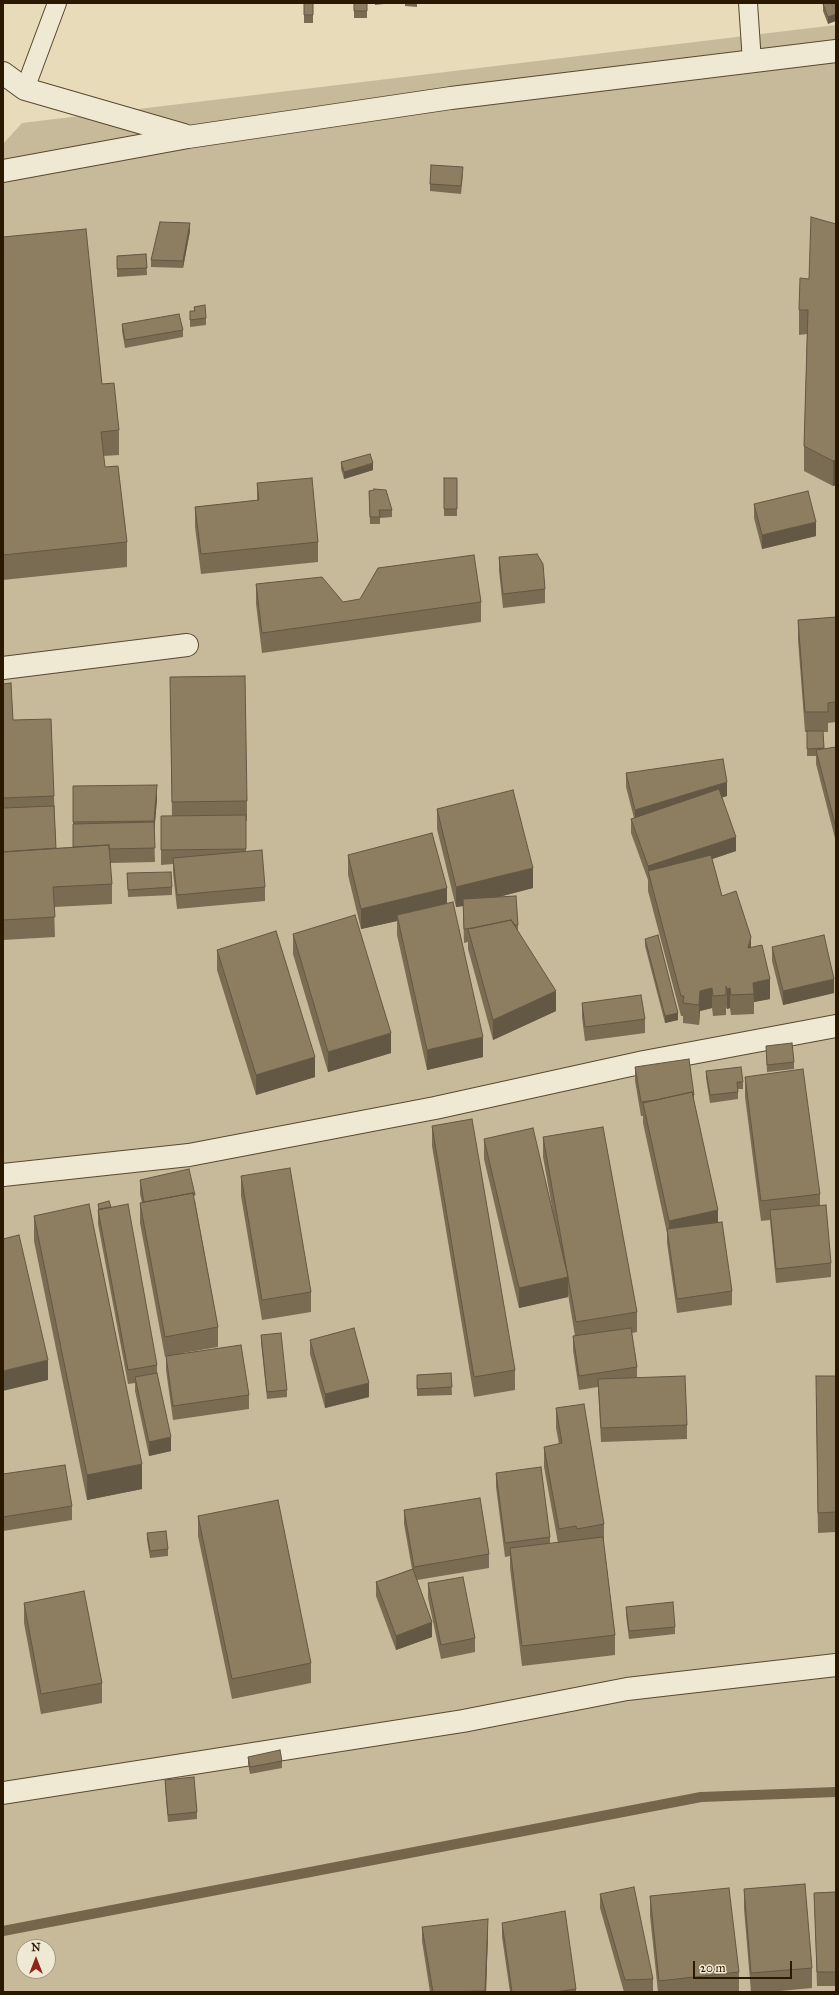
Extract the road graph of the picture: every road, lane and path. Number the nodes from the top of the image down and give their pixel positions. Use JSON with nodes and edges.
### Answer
{"nodes":[{"id":1,"x":57,"y":3,"type":"edge"},
{"id":2,"x":748,"y":3,"type":"edge"},
{"id":3,"x":836,"y":51,"type":"edge"},
{"id":4,"x":752,"y":62,"type":"junction"},
{"id":5,"x":3,"y":73,"type":"edge"},
{"id":6,"x":25,"y":89,"type":"junction"},
{"id":7,"x":188,"y":136,"type":"junction"},
{"id":8,"x":3,"y":171,"type":"edge"},
{"id":9,"x":187,"y":645,"type":"dead end"},
{"id":10,"x":3,"y":668,"type":"edge"},
{"id":11,"x":836,"y":1026,"type":"edge"},
{"id":12,"x":3,"y":1176,"type":"edge"},
{"id":13,"x":836,"y":1665,"type":"edge"},
{"id":14,"x":3,"y":1793,"type":"edge"}],
"edges":[{"from":1,"to":6,"type":"lane"},
{"from":2,"to":4,"type":"lane"},
{"from":3,"to":4,"type":"street"},
{"from":4,"to":7,"type":"street"},
{"from":5,"to":6,"type":"street"},
{"from":6,"to":7,"type":"street"},
{"from":7,"to":8,"type":"street"},
{"from":9,"to":10,"type":"street"},
{"from":11,"to":12,"type":"street"},
{"from":13,"to":14,"type":"street"}]}
